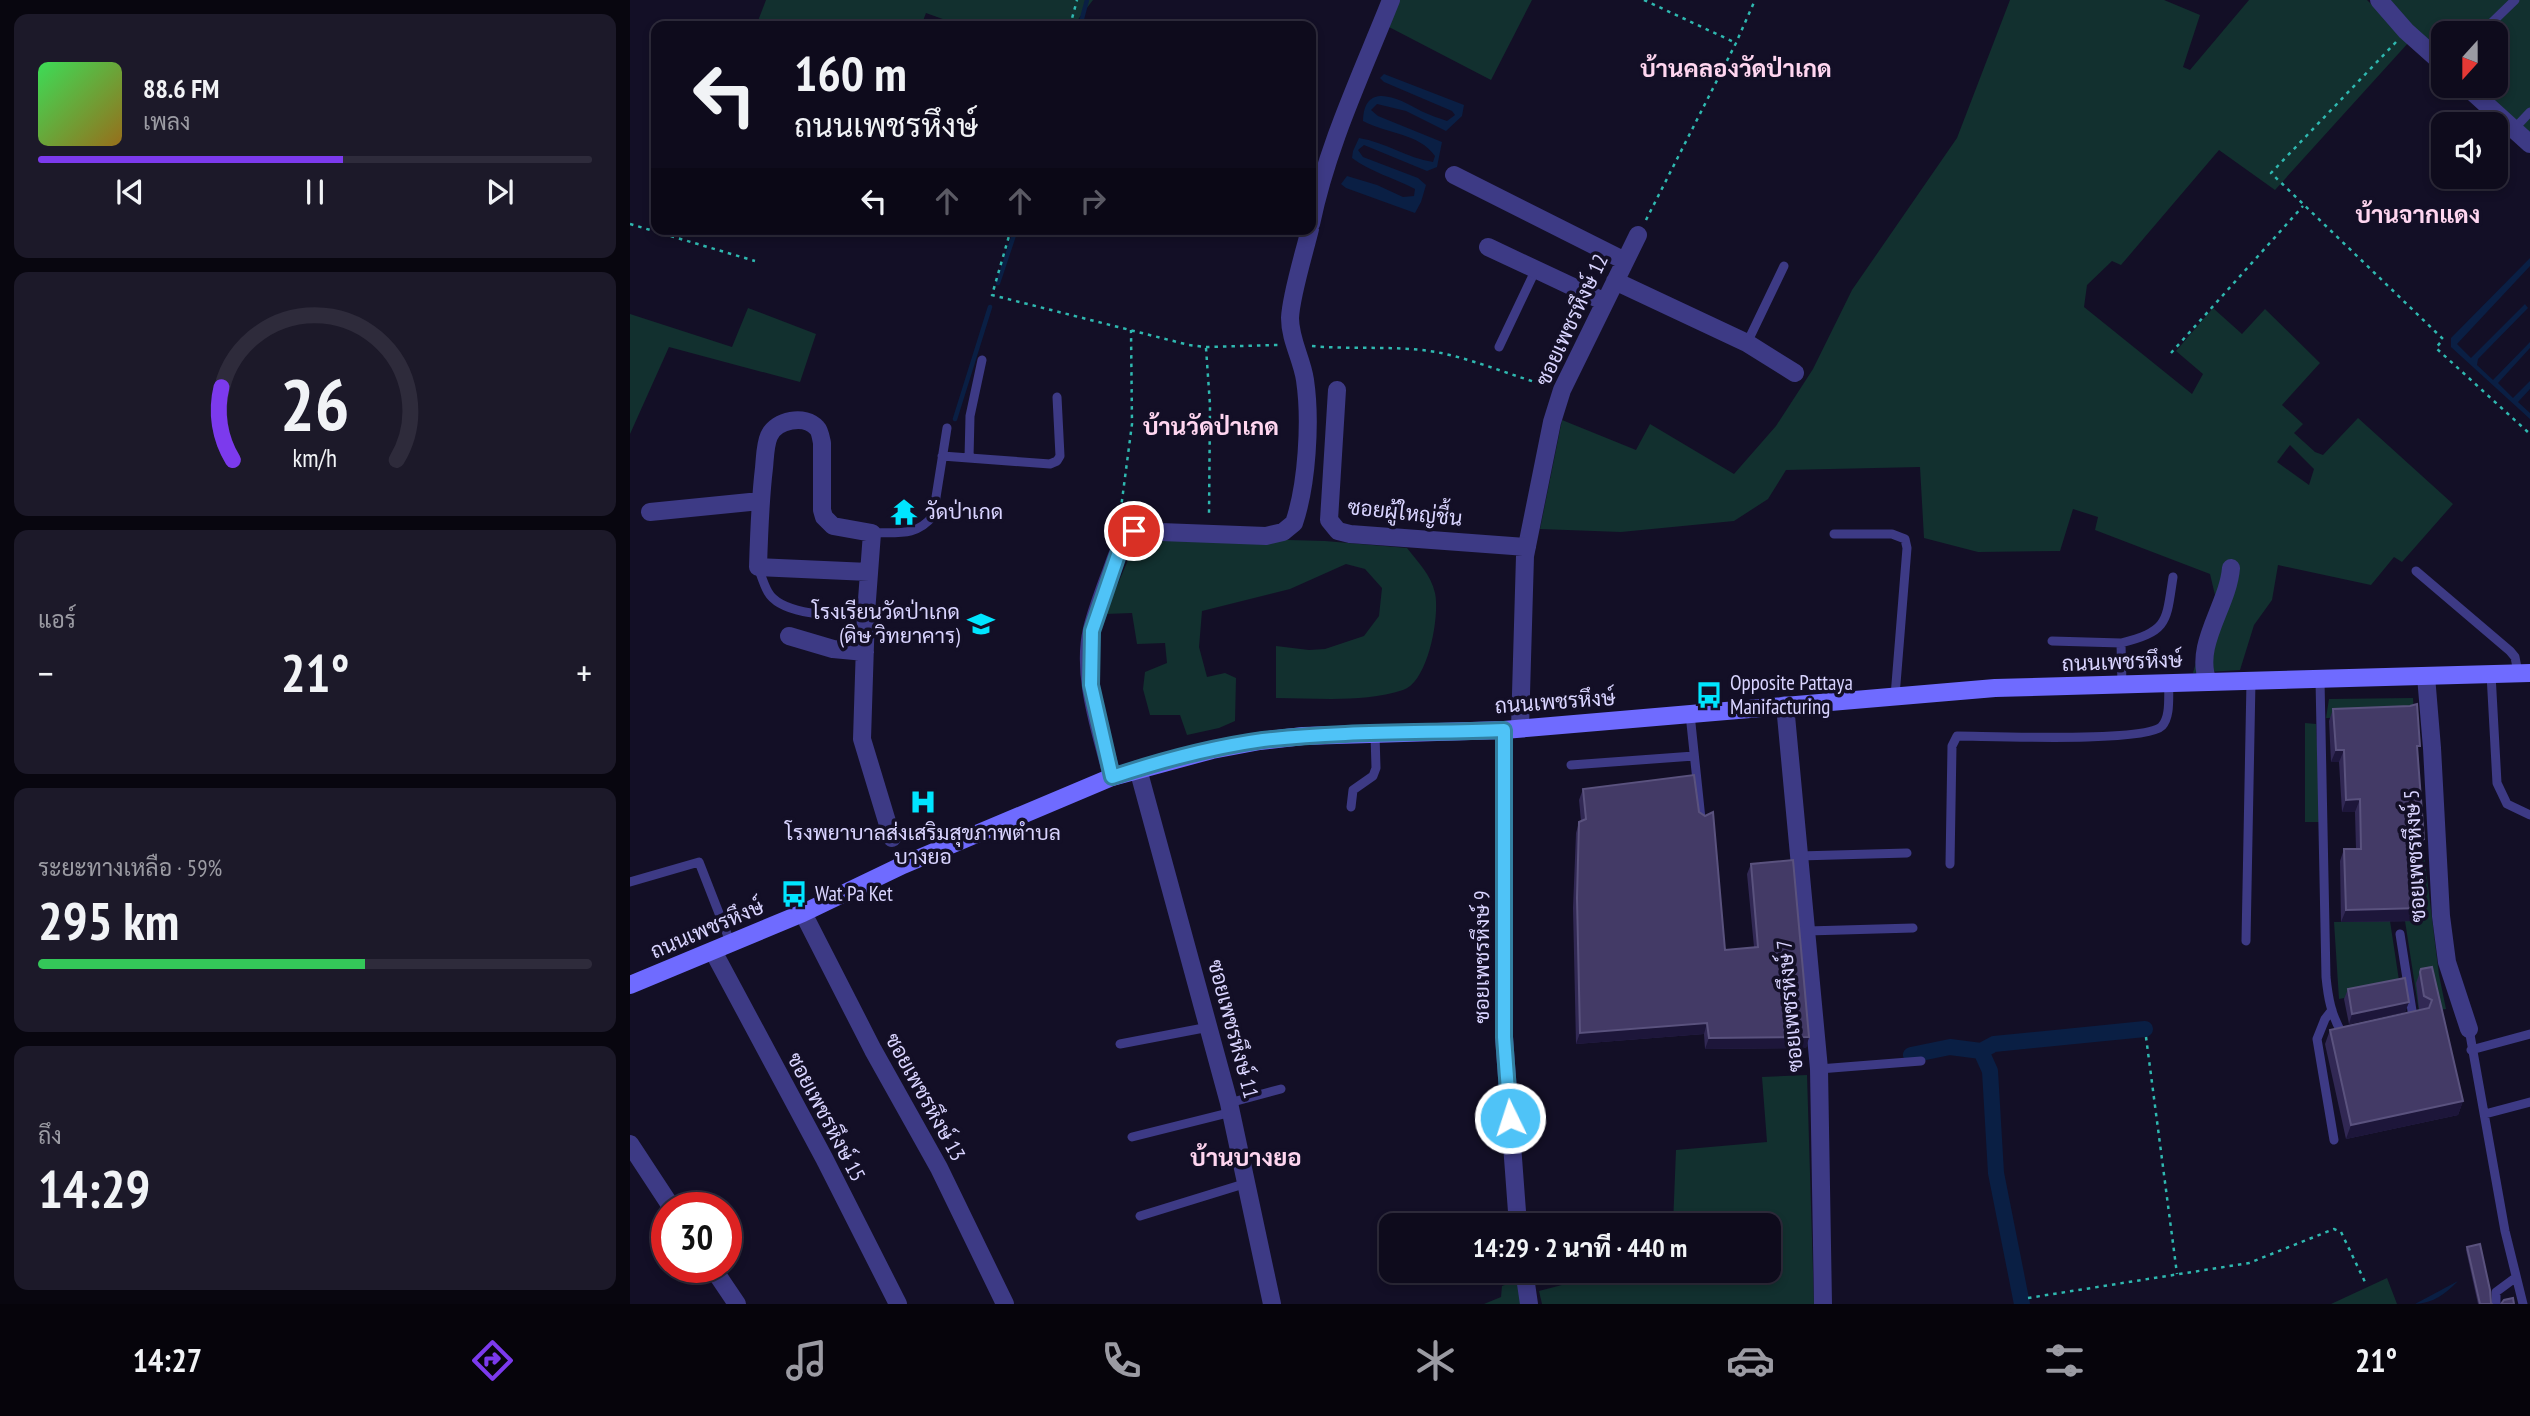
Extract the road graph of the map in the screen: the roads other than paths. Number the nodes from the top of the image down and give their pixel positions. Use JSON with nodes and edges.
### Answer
{"nodes":[{"id":1,"x":1391,"y":0,"type":"edge"},
{"id":2,"x":2379,"y":0,"type":"edge"},
{"id":3,"x":2515,"y":0,"type":"edge"},
{"id":4,"x":2493,"y":21,"type":"edge"},
{"id":5,"x":2431,"y":53,"type":"edge"},
{"id":6,"x":2479,"y":98,"type":"edge"},
{"id":7,"x":2530,"y":112,"type":"edge"},
{"id":8,"x":2514,"y":129,"type":"junction"},
{"id":9,"x":2530,"y":144,"type":"edge"},
{"id":10,"x":1454,"y":175,"type":"dead end"},
{"id":11,"x":1316,"y":198,"type":"edge"},
{"id":12,"x":1309,"y":235,"type":"edge"},
{"id":13,"x":1638,"y":235,"type":"road end"},
{"id":14,"x":1488,"y":247,"type":"dead end"},
{"id":15,"x":1625,"y":261,"type":"junction"},
{"id":16,"x":1784,"y":266,"type":"dead end"},
{"id":17,"x":1536,"y":269,"type":"junction"},
{"id":18,"x":1615,"y":281,"type":"junction"},
{"id":19,"x":1605,"y":302,"type":"junction"},
{"id":20,"x":1746,"y":343,"type":"junction"},
{"id":21,"x":1499,"y":347,"type":"dead end"},
{"id":22,"x":982,"y":360,"type":"dead end"},
{"id":23,"x":1795,"y":373,"type":"dead end"},
{"id":24,"x":1336,"y":390,"type":"dead end"},
{"id":25,"x":1057,"y":397,"type":"dead end"},
{"id":26,"x":947,"y":428,"type":"dead end"},
{"id":27,"x":942,"y":456,"type":"junction"},
{"id":28,"x":969,"y":458,"type":"junction"},
{"id":29,"x":760,"y":501,"type":"junction"},
{"id":30,"x":650,"y":512,"type":"dead end"},
{"id":31,"x":872,"y":533,"type":"junction"},
{"id":32,"x":1834,"y":534,"type":"dead end"},
{"id":33,"x":1527,"y":547,"type":"junction"},
{"id":34,"x":758,"y":567,"type":"junction"},
{"id":35,"x":2231,"y":568,"type":"dead end"},
{"id":36,"x":2416,"y":571,"type":"dead end"},
{"id":37,"x":869,"y":572,"type":"junction"},
{"id":38,"x":2173,"y":577,"type":"dead end"},
{"id":39,"x":866,"y":617,"type":"junction"},
{"id":40,"x":789,"y":636,"type":"dead end"},
{"id":41,"x":2052,"y":641,"type":"dead end"},
{"id":42,"x":2121,"y":643,"type":"junction"},
{"id":43,"x":865,"y":652,"type":"junction"},
{"id":44,"x":2491,"y":673,"type":"junction"},
{"id":45,"x":2524,"y":673,"type":"edge"},
{"id":46,"x":2426,"y":676,"type":"junction"},
{"id":47,"x":2320,"y":680,"type":"junction"},
{"id":48,"x":2251,"y":681,"type":"junction"},
{"id":49,"x":2207,"y":682,"type":"junction"},
{"id":50,"x":2169,"y":683,"type":"junction"},
{"id":51,"x":2122,"y":685,"type":"junction"},
{"id":52,"x":1895,"y":696,"type":"junction"},
{"id":53,"x":1785,"y":705,"type":"junction"},
{"id":54,"x":1690,"y":714,"type":"junction"},
{"id":55,"x":1512,"y":729,"type":"junction"},
{"id":56,"x":1375,"y":734,"type":"junction"},
{"id":57,"x":1694,"y":756,"type":"junction"},
{"id":58,"x":1571,"y":765,"type":"dead end"},
{"id":59,"x":1138,"y":768,"type":"junction"},
{"id":60,"x":1112,"y":777,"type":"junction"},
{"id":61,"x":1351,"y":807,"type":"dead end"},
{"id":62,"x":2530,"y":816,"type":"edge"},
{"id":63,"x":1701,"y":819,"type":"edge"},
{"id":64,"x":1907,"y":853,"type":"dead end"},
{"id":65,"x":1799,"y":856,"type":"junction"},
{"id":66,"x":1950,"y":864,"type":"dead end"},
{"id":67,"x":903,"y":865,"type":"junction"},
{"id":68,"x":630,"y":882,"type":"edge"},
{"id":69,"x":803,"y":913,"type":"junction"},
{"id":70,"x":1913,"y":928,"type":"dead end"},
{"id":71,"x":1807,"y":930,"type":"junction"},
{"id":72,"x":2400,"y":934,"type":"dead end"},
{"id":73,"x":2246,"y":941,"type":"dead end"},
{"id":74,"x":731,"y":944,"type":"junction"},
{"id":75,"x":713,"y":951,"type":"junction"},
{"id":76,"x":631,"y":982,"type":"edge"},
{"id":77,"x":2332,"y":1010,"type":"junction"},
{"id":78,"x":2402,"y":1020,"type":"edge"},
{"id":79,"x":1209,"y":1027,"type":"junction"},
{"id":80,"x":2469,"y":1029,"type":"joint"},
{"id":81,"x":2354,"y":1030,"type":"edge"},
{"id":82,"x":2530,"y":1034,"type":"edge"},
{"id":83,"x":1120,"y":1044,"type":"dead end"},
{"id":84,"x":2471,"y":1050,"type":"junction"},
{"id":85,"x":1922,"y":1061,"type":"dead end"},
{"id":86,"x":1819,"y":1069,"type":"junction"},
{"id":87,"x":1281,"y":1089,"type":"dead end"},
{"id":88,"x":2530,"y":1102,"type":"edge"},
{"id":89,"x":1231,"y":1107,"type":"junction"},
{"id":90,"x":2486,"y":1114,"type":"junction"},
{"id":91,"x":1132,"y":1137,"type":"dead end"},
{"id":92,"x":2334,"y":1140,"type":"dead end"},
{"id":93,"x":630,"y":1144,"type":"edge"},
{"id":94,"x":1247,"y":1183,"type":"junction"},
{"id":95,"x":662,"y":1192,"type":"edge"},
{"id":96,"x":1517,"y":1213,"type":"edge"},
{"id":97,"x":1140,"y":1216,"type":"dead end"},
{"id":98,"x":2515,"y":1278,"type":"junction"},
{"id":99,"x":723,"y":1283,"type":"edge"},
{"id":100,"x":1526,"y":1283,"type":"edge"},
{"id":101,"x":737,"y":1304,"type":"edge"},
{"id":102,"x":898,"y":1304,"type":"edge"},
{"id":103,"x":1004,"y":1304,"type":"edge"},
{"id":104,"x":1272,"y":1304,"type":"edge"},
{"id":105,"x":1529,"y":1304,"type":"edge"},
{"id":106,"x":1823,"y":1304,"type":"edge"},
{"id":107,"x":2496,"y":1304,"type":"edge"},
{"id":108,"x":2523,"y":1304,"type":"edge"}],
"edges":[{"from":1,"to":11,"type":"street"},
{"from":2,"to":5,"type":"street"},
{"from":3,"to":4,"type":"lane"},
{"from":6,"to":8,"type":"street"},
{"from":7,"to":8,"type":"lane"},
{"from":8,"to":9,"type":"street"},
{"from":10,"to":15,"type":"street"},
{"from":12,"to":60,"type":"street"},
{"from":13,"to":15,"type":"street","name":"ซอยเพชรหึงษ์ 12"},
{"from":14,"to":17,"type":"street"},
{"from":15,"to":18,"type":"street","name":"ซอยเพชรหึงษ์ 12"},
{"from":16,"to":20,"type":"lane"},
{"from":17,"to":19,"type":"street"},
{"from":17,"to":21,"type":"lane"},
{"from":18,"to":19,"type":"street","name":"ซอยเพชรหึงษ์ 12"},
{"from":18,"to":20,"type":"street"},
{"from":19,"to":33,"type":"street","name":"ซอยเพชรหึงษ์ 12"},
{"from":20,"to":23,"type":"street"},
{"from":22,"to":28,"type":"lane"},
{"from":24,"to":33,"type":"street","name":"ซอยผู้ใหญ่ชื้น"},
{"from":25,"to":28,"type":"lane"},
{"from":26,"to":27,"type":"lane"},
{"from":27,"to":28,"type":"lane"},
{"from":27,"to":31,"type":"lane"},
{"from":29,"to":30,"type":"street"},
{"from":29,"to":31,"type":"street"},
{"from":29,"to":34,"type":"street"},
{"from":31,"to":37,"type":"street"},
{"from":32,"to":52,"type":"lane"},
{"from":33,"to":55,"type":"street","name":"ซอยเพชรหึงษ์ 12"},
{"from":34,"to":37,"type":"street"},
{"from":34,"to":39,"type":"lane"},
{"from":35,"to":49,"type":"street"},
{"from":36,"to":45,"type":"lane"},
{"from":37,"to":39,"type":"street"},
{"from":38,"to":42,"type":"lane"},
{"from":39,"to":43,"type":"street"},
{"from":40,"to":43,"type":"street"},
{"from":41,"to":42,"type":"lane"},
{"from":42,"to":51,"type":"lane"},
{"from":43,"to":67,"type":"street"},
{"from":44,"to":45,"type":"main road","name":"ถนนเพชรหึงษ์"},
{"from":44,"to":46,"type":"main road","name":"ถนนเพชรหึงษ์"},
{"from":44,"to":62,"type":"lane"},
{"from":46,"to":47,"type":"main road","name":"ถนนเพชรหึงษ์"},
{"from":46,"to":80,"type":"street","name":"ซอยเพชรหึงษ์ 5"},
{"from":47,"to":48,"type":"main road","name":"ถนนเพชรหึงษ์"},
{"from":47,"to":77,"type":"lane"},
{"from":48,"to":49,"type":"main road","name":"ถนนเพชรหึงษ์"},
{"from":48,"to":73,"type":"lane"},
{"from":49,"to":50,"type":"main road","name":"ถนนเพชรหึงษ์"},
{"from":50,"to":51,"type":"main road","name":"ถนนเพชรหึงษ์"},
{"from":50,"to":66,"type":"lane"},
{"from":51,"to":52,"type":"main road","name":"ถนนเพชรหึงษ์"},
{"from":52,"to":53,"type":"main road","name":"ถนนเพชรหึงษ์"},
{"from":53,"to":54,"type":"main road","name":"ถนนเพชรหึงษ์"},
{"from":53,"to":65,"type":"street","name":"ซอยเพชรหึงษ์ 7"},
{"from":54,"to":55,"type":"main road","name":"ถนนเพชรหึงษ์"},
{"from":54,"to":57,"type":"lane"},
{"from":55,"to":56,"type":"main road","name":"ถนนเพชรหึงษ์"},
{"from":55,"to":96,"type":"street","name":"ซอยเพชรหึงษ์ 9"},
{"from":56,"to":59,"type":"main road","name":"ถนนเพชรหึงษ์"},
{"from":56,"to":61,"type":"lane"},
{"from":57,"to":58,"type":"lane"},
{"from":57,"to":63,"type":"lane"},
{"from":59,"to":60,"type":"main road","name":"ถนนเพชรหึงษ์"},
{"from":59,"to":79,"type":"street","name":"ซอยเพชรหึงษ์ 11"},
{"from":60,"to":67,"type":"main road","name":"ถนนเพชรหึงษ์"},
{"from":64,"to":65,"type":"lane"},
{"from":65,"to":71,"type":"street","name":"ซอยเพชรหึงษ์ 7"},
{"from":67,"to":69,"type":"main road","name":"ถนนเพชรหึงษ์"},
{"from":68,"to":74,"type":"lane"},
{"from":69,"to":74,"type":"main road","name":"ถนนเพชรหึงษ์"},
{"from":69,"to":103,"type":"street","name":"ซอยเพชรหึงษ์ 13"},
{"from":70,"to":71,"type":"lane"},
{"from":71,"to":86,"type":"street","name":"ซอยเพชรหึงษ์ 7"},
{"from":72,"to":78,"type":"lane"},
{"from":74,"to":75,"type":"main road","name":"ถนนเพชรหึงษ์"},
{"from":75,"to":76,"type":"main road","name":"ถนนเพชรหึงษ์"},
{"from":75,"to":102,"type":"street","name":"ซอยเพชรหึงษ์ 15"},
{"from":77,"to":81,"type":"lane"},
{"from":77,"to":92,"type":"lane"},
{"from":79,"to":83,"type":"lane"},
{"from":79,"to":89,"type":"street","name":"ซอยเพชรหึงษ์ 11"},
{"from":80,"to":84,"type":"lane"},
{"from":82,"to":84,"type":"lane"},
{"from":84,"to":90,"type":"lane"},
{"from":85,"to":86,"type":"lane"},
{"from":86,"to":106,"type":"street","name":"ซอยเพชรหึงษ์ 7"},
{"from":87,"to":89,"type":"lane"},
{"from":88,"to":90,"type":"lane"},
{"from":89,"to":91,"type":"lane"},
{"from":89,"to":94,"type":"street","name":"ซอยเพชรหึงษ์ 11"},
{"from":90,"to":98,"type":"lane"},
{"from":93,"to":95,"type":"street"},
{"from":94,"to":97,"type":"lane"},
{"from":94,"to":104,"type":"street","name":"ซอยเพชรหึงษ์ 11"},
{"from":98,"to":107,"type":"lane"},
{"from":98,"to":108,"type":"lane"},
{"from":99,"to":101,"type":"street"},
{"from":100,"to":105,"type":"street"}]}
